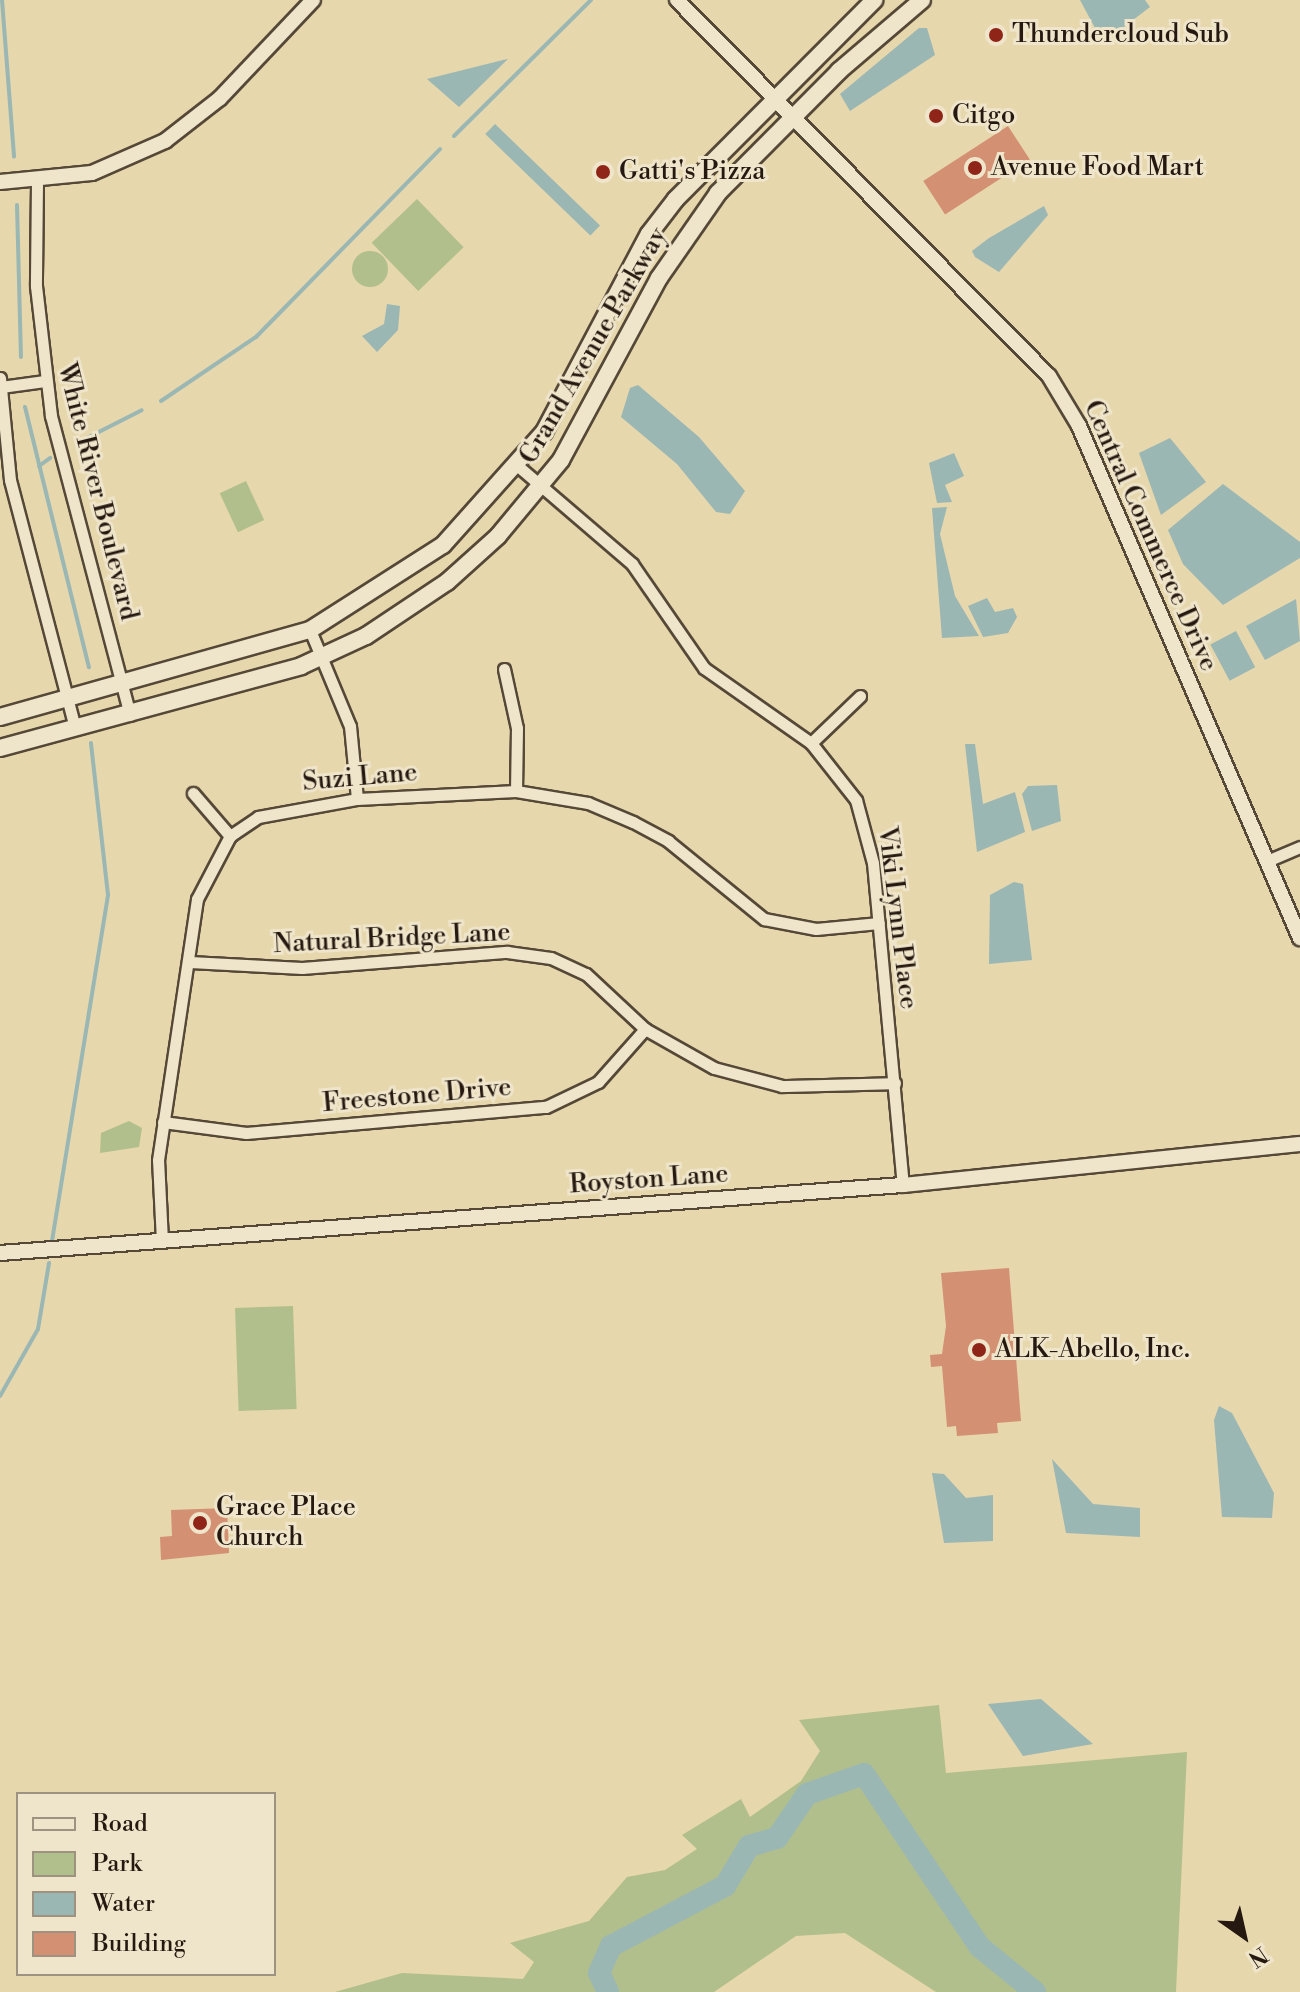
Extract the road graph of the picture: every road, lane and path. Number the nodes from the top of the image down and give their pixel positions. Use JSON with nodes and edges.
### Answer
{"nodes":[{"id":1,"x":313,"y":0,"type":"edge"},
{"id":2,"x":677,"y":0,"type":"edge"},
{"id":3,"x":874,"y":0,"type":"edge"},
{"id":4,"x":922,"y":0,"type":"edge"},
{"id":5,"x":773,"y":95,"type":"junction"},
{"id":6,"x":793,"y":116,"type":"junction"},
{"id":7,"x":0,"y":182,"type":"edge"},
{"id":8,"x":37,"y":182,"type":"junction"},
{"id":9,"x":0,"y":378,"type":"edge"},
{"id":10,"x":45,"y":381,"type":"junction"},
{"id":11,"x":1,"y":387,"type":"edge"},
{"id":12,"x":519,"y":467,"type":"junction"},
{"id":13,"x":540,"y":486,"type":"junction"},
{"id":14,"x":310,"y":630,"type":"junction"},
{"id":15,"x":324,"y":657,"type":"junction"},
{"id":16,"x":504,"y":669,"type":"dead end"},
{"id":17,"x":123,"y":684,"type":"junction"},
{"id":18,"x":860,"y":696,"type":"dead end"},
{"id":19,"x":67,"y":698,"type":"junction"},
{"id":20,"x":130,"y":715,"type":"junction"},
{"id":21,"x":0,"y":717,"type":"edge"},
{"id":22,"x":75,"y":728,"type":"junction"},
{"id":23,"x":811,"y":743,"type":"junction"},
{"id":24,"x":0,"y":748,"type":"edge"},
{"id":25,"x":516,"y":791,"type":"junction"},
{"id":26,"x":193,"y":793,"type":"dead end"},
{"id":27,"x":357,"y":799,"type":"junction"},
{"id":28,"x":230,"y":836,"type":"junction"},
{"id":29,"x":1300,"y":847,"type":"edge"},
{"id":30,"x":1267,"y":861,"type":"junction"},
{"id":31,"x":879,"y":923,"type":"junction"},
{"id":32,"x":1300,"y":938,"type":"edge"},
{"id":33,"x":190,"y":962,"type":"junction"},
{"id":34,"x":645,"y":1029,"type":"junction"},
{"id":35,"x":895,"y":1083,"type":"junction"},
{"id":36,"x":163,"y":1122,"type":"junction"},
{"id":37,"x":1300,"y":1144,"type":"edge"},
{"id":38,"x":903,"y":1185,"type":"junction"},
{"id":39,"x":162,"y":1241,"type":"junction"},
{"id":40,"x":0,"y":1253,"type":"edge"}],
"edges":[{"from":1,"to":8,"type":"street"},
{"from":2,"to":5,"type":"street","name":"Central Commerce Drive"},
{"from":3,"to":5,"type":"main road","name":"Grand Avenue Parkway"},
{"from":4,"to":6,"type":"main road","name":"Grand Avenue Parkway"},
{"from":5,"to":6,"type":"street","name":"Central Commerce Drive"},
{"from":5,"to":12,"type":"main road","name":"Grand Avenue Parkway"},
{"from":6,"to":13,"type":"main road","name":"Grand Avenue Parkway"},
{"from":6,"to":30,"type":"street","name":"Central Commerce Drive"},
{"from":7,"to":8,"type":"street"},
{"from":8,"to":10,"type":"street","name":"White River Boulevard"},
{"from":9,"to":11,"type":"street"},
{"from":10,"to":11,"type":"street"},
{"from":10,"to":17,"type":"street","name":"White River Boulevard"},
{"from":11,"to":19,"type":"street"},
{"from":12,"to":13,"type":"street","name":"Viki Lynn Place"},
{"from":12,"to":14,"type":"main road","name":"Grand Avenue Parkway"},
{"from":13,"to":15,"type":"main road","name":"Grand Avenue Parkway"},
{"from":13,"to":23,"type":"street","name":"Viki Lynn Place"},
{"from":14,"to":15,"type":"street"},
{"from":14,"to":17,"type":"main road","name":"Grand Avenue Parkway"},
{"from":15,"to":20,"type":"main road","name":"Grand Avenue Parkway"},
{"from":15,"to":27,"type":"street"},
{"from":16,"to":25,"type":"street"},
{"from":17,"to":19,"type":"main road","name":"Grand Avenue Parkway"},
{"from":17,"to":20,"type":"street","name":"White River Boulevard"},
{"from":18,"to":23,"type":"street"},
{"from":19,"to":21,"type":"main road","name":"Grand Avenue Parkway"},
{"from":19,"to":22,"type":"street"},
{"from":20,"to":22,"type":"main road","name":"Grand Avenue Parkway"},
{"from":22,"to":24,"type":"main road","name":"Grand Avenue Parkway"},
{"from":23,"to":31,"type":"street","name":"Viki Lynn Place"},
{"from":25,"to":27,"type":"street","name":"Suzi Lane"},
{"from":25,"to":31,"type":"street","name":"Suzi Lane"},
{"from":26,"to":28,"type":"street"},
{"from":27,"to":28,"type":"street","name":"Suzi Lane"},
{"from":28,"to":33,"type":"street"},
{"from":29,"to":30,"type":"street"},
{"from":30,"to":32,"type":"street","name":"Central Commerce Drive"},
{"from":31,"to":35,"type":"street","name":"Viki Lynn Place"},
{"from":33,"to":34,"type":"street","name":"Natural Bridge Lane"},
{"from":33,"to":36,"type":"street"},
{"from":34,"to":35,"type":"street","name":"Natural Bridge Lane"},
{"from":34,"to":36,"type":"street","name":"Freestone Drive"},
{"from":35,"to":38,"type":"street","name":"Viki Lynn Place"},
{"from":36,"to":39,"type":"street"},
{"from":37,"to":38,"type":"street","name":"Royston Lane"},
{"from":38,"to":39,"type":"street","name":"Royston Lane"},
{"from":39,"to":40,"type":"street","name":"Royston Lane"}]}
